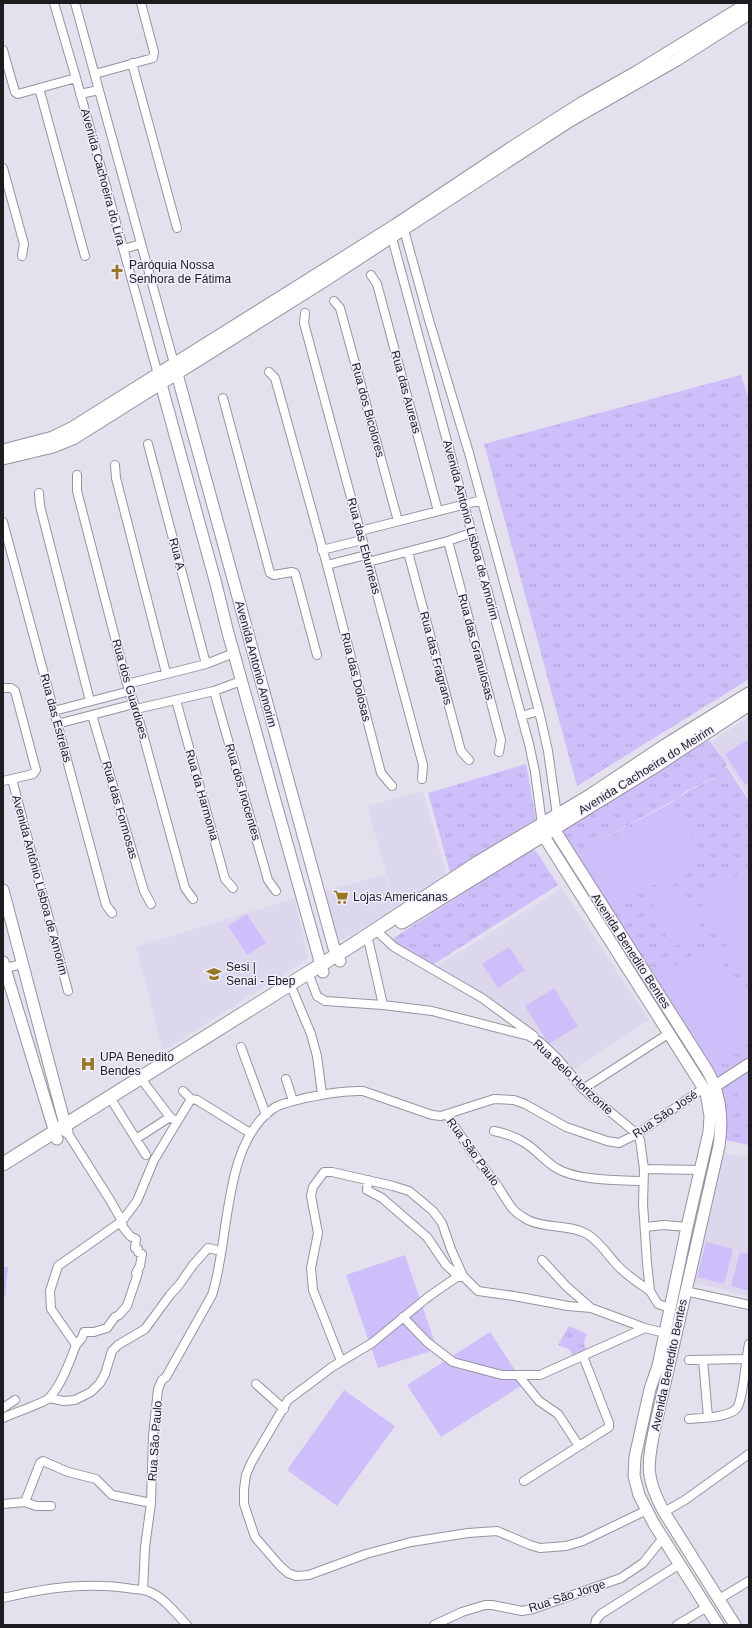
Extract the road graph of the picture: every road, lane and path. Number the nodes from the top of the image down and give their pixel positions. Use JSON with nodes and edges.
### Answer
{"nodes":[{"id":1,"x":54,"y":3,"type":"edge"},
{"id":2,"x":75,"y":3,"type":"edge"},
{"id":3,"x":141,"y":3,"type":"edge"},
{"id":4,"x":747,"y":6,"type":"edge"},
{"id":5,"x":3,"y":50,"type":"edge"},
{"id":6,"x":132,"y":63,"type":"junction"},
{"id":7,"x":95,"y":74,"type":"junction"},
{"id":8,"x":76,"y":78,"type":"junction"},
{"id":9,"x":39,"y":88,"type":"junction"},
{"id":10,"x":99,"y":90,"type":"junction"},
{"id":11,"x":80,"y":94,"type":"junction"},
{"id":12,"x":3,"y":168,"type":"edge"},
{"id":13,"x":177,"y":228,"type":"dead end"},
{"id":14,"x":404,"y":230,"type":"junction"},
{"id":15,"x":392,"y":238,"type":"junction"},
{"id":16,"x":141,"y":244,"type":"junction"},
{"id":17,"x":123,"y":249,"type":"junction"},
{"id":18,"x":22,"y":256,"type":"dead end"},
{"id":19,"x":85,"y":256,"type":"dead end"},
{"id":20,"x":371,"y":275,"type":"dead end"},
{"id":21,"x":334,"y":301,"type":"dead end"},
{"id":22,"x":305,"y":314,"type":"dead end"},
{"id":23,"x":176,"y":369,"type":"junction"},
{"id":24,"x":268,"y":372,"type":"dead end"},
{"id":25,"x":159,"y":379,"type":"junction"},
{"id":26,"x":223,"y":398,"type":"dead end"},
{"id":27,"x":148,"y":444,"type":"dead end"},
{"id":28,"x":3,"y":450,"type":"edge"},
{"id":29,"x":3,"y":459,"type":"edge"},
{"id":30,"x":115,"y":465,"type":"dead end"},
{"id":31,"x":77,"y":475,"type":"dead end"},
{"id":32,"x":39,"y":493,"type":"dead end"},
{"id":33,"x":482,"y":500,"type":"junction"},
{"id":34,"x":464,"y":505,"type":"junction"},
{"id":35,"x":438,"y":511,"type":"junction"},
{"id":36,"x":398,"y":521,"type":"junction"},
{"id":37,"x":3,"y":522,"type":"edge"},
{"id":38,"x":360,"y":531,"type":"junction"},
{"id":39,"x":471,"y":533,"type":"junction"},
{"id":40,"x":362,"y":540,"type":"junction"},
{"id":41,"x":448,"y":541,"type":"junction"},
{"id":42,"x":322,"y":550,"type":"junction"},
{"id":43,"x":408,"y":552,"type":"junction"},
{"id":44,"x":367,"y":558,"type":"junction"},
{"id":45,"x":327,"y":565,"type":"junction"},
{"id":46,"x":233,"y":579,"type":"junction"},
{"id":47,"x":216,"y":584,"type":"junction"},
{"id":48,"x":234,"y":653,"type":"junction"},
{"id":49,"x":317,"y":655,"type":"dead end"},
{"id":50,"x":206,"y":664,"type":"junction"},
{"id":51,"x":166,"y":673,"type":"junction"},
{"id":52,"x":241,"y":681,"type":"junction"},
{"id":53,"x":3,"y":688,"type":"edge"},
{"id":54,"x":128,"y":688,"type":"junction"},
{"id":55,"x":214,"y":691,"type":"junction"},
{"id":56,"x":749,"y":694,"type":"edge"},
{"id":57,"x":176,"y":700,"type":"junction"},
{"id":58,"x":90,"y":701,"type":"junction"},
{"id":59,"x":749,"y":704,"type":"edge"},
{"id":60,"x":135,"y":706,"type":"junction"},
{"id":61,"x":54,"y":711,"type":"junction"},
{"id":62,"x":539,"y":711,"type":"junction"},
{"id":63,"x":92,"y":715,"type":"junction"},
{"id":64,"x":521,"y":716,"type":"junction"},
{"id":65,"x":57,"y":724,"type":"junction"},
{"id":66,"x":275,"y":732,"type":"junction"},
{"id":67,"x":257,"y":737,"type":"junction"},
{"id":68,"x":499,"y":752,"type":"dead end"},
{"id":69,"x":470,"y":760,"type":"dead end"},
{"id":70,"x":12,"y":779,"type":"junction"},
{"id":71,"x":422,"y":779,"type":"dead end"},
{"id":72,"x":3,"y":780,"type":"edge"},
{"id":73,"x":392,"y":786,"type":"dead end"},
{"id":74,"x":557,"y":815,"type":"junction"},
{"id":75,"x":546,"y":829,"type":"junction"},
{"id":76,"x":317,"y":886,"type":"junction"},
{"id":77,"x":233,"y":888,"type":"dead end"},
{"id":78,"x":3,"y":890,"type":"edge"},
{"id":79,"x":299,"y":890,"type":"junction"},
{"id":80,"x":276,"y":891,"type":"dead end"},
{"id":81,"x":193,"y":899,"type":"dead end"},
{"id":82,"x":151,"y":904,"type":"dead end"},
{"id":83,"x":112,"y":913,"type":"dead end"},
{"id":84,"x":381,"y":935,"type":"junction"},
{"id":85,"x":369,"y":943,"type":"junction"},
{"id":86,"x":339,"y":958,"type":"junction"},
{"id":87,"x":23,"y":964,"type":"junction"},
{"id":88,"x":4,"y":965,"type":"edge"},
{"id":89,"x":322,"y":968,"type":"junction"},
{"id":90,"x":311,"y":980,"type":"junction"},
{"id":91,"x":68,"y":991,"type":"dead end"},
{"id":92,"x":293,"y":991,"type":"junction"},
{"id":93,"x":383,"y":1005,"type":"junction"},
{"id":94,"x":668,"y":1034,"type":"junction"},
{"id":95,"x":540,"y":1042,"type":"junction"},
{"id":96,"x":240,"y":1047,"type":"dead end"},
{"id":97,"x":749,"y":1064,"type":"edge"},
{"id":98,"x":286,"y":1079,"type":"dead end"},
{"id":99,"x":145,"y":1084,"type":"junction"},
{"id":100,"x":583,"y":1089,"type":"junction"},
{"id":101,"x":708,"y":1089,"type":"junction"},
{"id":102,"x":183,"y":1091,"type":"dead end"},
{"id":103,"x":322,"y":1094,"type":"junction"},
{"id":104,"x":191,"y":1099,"type":"junction"},
{"id":105,"x":293,"y":1101,"type":"junction"},
{"id":106,"x":114,"y":1104,"type":"junction"},
{"id":107,"x":447,"y":1114,"type":"junction"},
{"id":108,"x":266,"y":1115,"type":"junction"},
{"id":109,"x":173,"y":1120,"type":"junction"},
{"id":110,"x":494,"y":1130,"type":"dead end"},
{"id":111,"x":61,"y":1132,"type":"junction"},
{"id":112,"x":250,"y":1133,"type":"junction"},
{"id":113,"x":637,"y":1134,"type":"junction"},
{"id":114,"x":136,"y":1139,"type":"junction"},
{"id":115,"x":146,"y":1155,"type":"dead end"},
{"id":116,"x":3,"y":1164,"type":"edge"},
{"id":117,"x":644,"y":1169,"type":"junction"},
{"id":118,"x":701,"y":1170,"type":"junction"},
{"id":119,"x":3,"y":1174,"type":"edge"},
{"id":120,"x":368,"y":1180,"type":"junction"},
{"id":121,"x":643,"y":1181,"type":"junction"},
{"id":122,"x":122,"y":1221,"type":"junction"},
{"id":123,"x":645,"y":1227,"type":"junction"},
{"id":124,"x":687,"y":1227,"type":"junction"},
{"id":125,"x":221,"y":1251,"type":"junction"},
{"id":126,"x":542,"y":1260,"type":"dead end"},
{"id":127,"x":460,"y":1277,"type":"junction"},
{"id":128,"x":650,"y":1291,"type":"junction"},
{"id":129,"x":685,"y":1291,"type":"junction"},
{"id":130,"x":749,"y":1305,"type":"edge"},
{"id":131,"x":591,"y":1308,"type":"junction"},
{"id":132,"x":670,"y":1308,"type":"junction"},
{"id":133,"x":403,"y":1317,"type":"junction"},
{"id":134,"x":645,"y":1328,"type":"junction"},
{"id":135,"x":665,"y":1333,"type":"junction"},
{"id":136,"x":749,"y":1344,"type":"edge"},
{"id":137,"x":76,"y":1345,"type":"junction"},
{"id":138,"x":583,"y":1356,"type":"junction"},
{"id":139,"x":746,"y":1359,"type":"junction"},
{"id":140,"x":341,"y":1360,"type":"junction"},
{"id":141,"x":689,"y":1360,"type":"dead end"},
{"id":142,"x":703,"y":1360,"type":"junction"},
{"id":143,"x":664,"y":1367,"type":"junction"},
{"id":144,"x":518,"y":1375,"type":"junction"},
{"id":145,"x":256,"y":1384,"type":"dead end"},
{"id":146,"x":49,"y":1398,"type":"junction"},
{"id":147,"x":15,"y":1400,"type":"dead end"},
{"id":148,"x":3,"y":1408,"type":"edge"},
{"id":149,"x":284,"y":1409,"type":"junction"},
{"id":150,"x":708,"y":1417,"type":"junction"},
{"id":151,"x":3,"y":1418,"type":"edge"},
{"id":152,"x":689,"y":1419,"type":"dead end"},
{"id":153,"x":579,"y":1446,"type":"junction"},
{"id":154,"x":749,"y":1454,"type":"edge"},
{"id":155,"x":524,"y":1481,"type":"dead end"},
{"id":156,"x":25,"y":1502,"type":"junction"},
{"id":157,"x":151,"y":1503,"type":"junction"},
{"id":158,"x":3,"y":1504,"type":"edge"},
{"id":159,"x":51,"y":1506,"type":"dead end"},
{"id":160,"x":647,"y":1510,"type":"junction"},
{"id":161,"x":664,"y":1512,"type":"junction"},
{"id":162,"x":663,"y":1538,"type":"junction"},
{"id":163,"x":680,"y":1564,"type":"junction"},
{"id":164,"x":704,"y":1573,"type":"junction"},
{"id":165,"x":749,"y":1581,"type":"edge"},
{"id":166,"x":691,"y":1582,"type":"junction"},
{"id":167,"x":143,"y":1590,"type":"junction"},
{"id":168,"x":3,"y":1598,"type":"edge"},
{"id":169,"x":720,"y":1599,"type":"junction"},
{"id":170,"x":707,"y":1607,"type":"junction"},
{"id":171,"x":187,"y":1625,"type":"edge"},
{"id":172,"x":434,"y":1625,"type":"edge"},
{"id":173,"x":595,"y":1625,"type":"edge"},
{"id":174,"x":677,"y":1625,"type":"edge"},
{"id":175,"x":718,"y":1625,"type":"edge"},
{"id":176,"x":735,"y":1625,"type":"edge"}],
"edges":[{"from":1,"to":8,"type":"street","name":"Avenida Cachoeira do Lira"},
{"from":2,"to":7,"type":"street","name":"Avenida Cachoeira do Lira"},
{"from":3,"to":6,"type":"street"},
{"from":4,"to":14,"type":"street"},
{"from":4,"to":23,"type":"street"},
{"from":5,"to":9,"type":"street"},
{"from":6,"to":7,"type":"street"},
{"from":6,"to":13,"type":"street"},
{"from":7,"to":10,"type":"street","name":"Avenida Cachoeira do Lira"},
{"from":8,"to":9,"type":"street"},
{"from":8,"to":11,"type":"street","name":"Avenida Cachoeira do Lira"},
{"from":9,"to":19,"type":"street"},
{"from":10,"to":11,"type":"street"},
{"from":10,"to":16,"type":"street","name":"Avenida Cachoeira do Lira"},
{"from":11,"to":17,"type":"street","name":"Avenida Cachoeira do Lira"},
{"from":12,"to":18,"type":"street"},
{"from":14,"to":15,"type":"street"},
{"from":14,"to":33,"type":"street","name":"Avenida Antonio Lisboa de Amorim"},
{"from":15,"to":23,"type":"street"},
{"from":15,"to":34,"type":"street","name":"Avenida Antonio Lisboa de Amorim"},
{"from":16,"to":17,"type":"street"},
{"from":16,"to":23,"type":"street","name":"Avenida Cachoeira do Lira"},
{"from":17,"to":25,"type":"street","name":"Avenida Cachoeira do Lira"},
{"from":20,"to":35,"type":"street","name":"Rua das Aureas"},
{"from":21,"to":36,"type":"street","name":"Rua dos Bicolores"},
{"from":22,"to":38,"type":"street","name":"Rua das Eburneas"},
{"from":23,"to":25,"type":"street"},
{"from":23,"to":46,"type":"street","name":"Avenida Antonio Amorim"},
{"from":24,"to":42,"type":"street","name":"Rua das Dolosas"},
{"from":25,"to":28,"type":"street"},
{"from":25,"to":29,"type":"street"},
{"from":25,"to":47,"type":"street","name":"Avenida Antonio Amorim"},
{"from":26,"to":49,"type":"street"},
{"from":27,"to":50,"type":"street","name":"Rua A"},
{"from":30,"to":51,"type":"street"},
{"from":31,"to":54,"type":"street","name":"Rua dos Guardioes"},
{"from":32,"to":58,"type":"street"},
{"from":33,"to":34,"type":"street"},
{"from":33,"to":62,"type":"street","name":"Avenida Antonio Lisboa de Amorim"},
{"from":34,"to":35,"type":"street"},
{"from":34,"to":39,"type":"street","name":"Avenida Antonio Lisboa de Amorim"},
{"from":35,"to":36,"type":"street"},
{"from":36,"to":38,"type":"street"},
{"from":37,"to":61,"type":"street","name":"Rua das Estrelas"},
{"from":38,"to":40,"type":"street","name":"Rua das Eburneas"},
{"from":39,"to":41,"type":"street"},
{"from":39,"to":64,"type":"street","name":"Avenida Antonio Lisboa de Amorim"},
{"from":40,"to":42,"type":"street"},
{"from":40,"to":44,"type":"street","name":"Rua das Eburneas"},
{"from":41,"to":43,"type":"street"},
{"from":41,"to":68,"type":"street","name":"Rua das Granulosas"},
{"from":42,"to":45,"type":"street","name":"Rua das Dolosas"},
{"from":43,"to":44,"type":"street"},
{"from":43,"to":69,"type":"street","name":"Rua das Fragrans"},
{"from":44,"to":45,"type":"street"},
{"from":44,"to":71,"type":"street","name":"Rua das Eburneas"},
{"from":45,"to":73,"type":"street","name":"Rua das Dolosas"},
{"from":46,"to":47,"type":"street"},
{"from":46,"to":66,"type":"street","name":"Avenida Antonio Amorim"},
{"from":47,"to":48,"type":"street","name":"Avenida Antonio Amorim"},
{"from":48,"to":50,"type":"street","name":"Avenida Antonio Amorim"},
{"from":48,"to":52,"type":"street","name":"Avenida Antonio Amorim"},
{"from":50,"to":51,"type":"street","name":"Avenida Antonio Amorim"},
{"from":51,"to":54,"type":"street","name":"Avenida Antonio Amorim"},
{"from":52,"to":55,"type":"street","name":"Avenida Antonio Amorim"},
{"from":52,"to":67,"type":"street","name":"Avenida Antonio Amorim"},
{"from":53,"to":70,"type":"street"},
{"from":54,"to":58,"type":"street","name":"Avenida Antonio Amorim"},
{"from":54,"to":60,"type":"street","name":"Rua dos Guardioes"},
{"from":55,"to":57,"type":"street","name":"Avenida Antonio Amorim"},
{"from":55,"to":80,"type":"street","name":"Rua dos Inocentes"},
{"from":56,"to":74,"type":"main road","name":"Avenida Cachoeira do Meirim"},
{"from":57,"to":60,"type":"street","name":"Avenida Antonio Amorim"},
{"from":57,"to":77,"type":"street","name":"Rua da Harmonia"},
{"from":58,"to":61,"type":"street","name":"Avenida Antonio Amorim"},
{"from":59,"to":75,"type":"main road","name":"Avenida Cachoeira do Meirim"},
{"from":60,"to":63,"type":"street","name":"Avenida Antonio Amorim"},
{"from":60,"to":81,"type":"street","name":"Rua dos Guardioes"},
{"from":61,"to":65,"type":"street","name":"Rua das Estrelas"},
{"from":62,"to":64,"type":"street"},
{"from":62,"to":74,"type":"street","name":"Avenida Antonio Lisboa de Amorim"},
{"from":63,"to":65,"type":"street","name":"Avenida Antonio Amorim"},
{"from":63,"to":82,"type":"street","name":"Rua das Formosas"},
{"from":64,"to":75,"type":"street","name":"Avenida Antonio Lisboa de Amorim"},
{"from":65,"to":83,"type":"street","name":"Rua das Estrelas"},
{"from":66,"to":67,"type":"street"},
{"from":66,"to":76,"type":"street","name":"Avenida Antonio Amorim"},
{"from":67,"to":79,"type":"street","name":"Avenida Antonio Amorim"},
{"from":70,"to":72,"type":"street"},
{"from":70,"to":91,"type":"street","name":"Avenida Antônio Lisboa de Amorim"},
{"from":74,"to":75,"type":"main road"},
{"from":75,"to":84,"type":"main road"},
{"from":75,"to":86,"type":"main road"},
{"from":75,"to":94,"type":"street","name":"Avenida Benedito Bentes"},
{"from":75,"to":101,"type":"street","name":"Avenida Benedito Bentes"},
{"from":76,"to":79,"type":"street"},
{"from":76,"to":86,"type":"street","name":"Avenida Antonio Amorim"},
{"from":78,"to":87,"type":"street"},
{"from":79,"to":89,"type":"street","name":"Avenida Antonio Amorim"},
{"from":84,"to":85,"type":"main road"},
{"from":84,"to":95,"type":"street"},
{"from":85,"to":86,"type":"main road"},
{"from":85,"to":93,"type":"street"},
{"from":86,"to":89,"type":"main road"},
{"from":87,"to":88,"type":"street"},
{"from":87,"to":111,"type":"street"},
{"from":88,"to":111,"type":"street"},
{"from":89,"to":90,"type":"main road"},
{"from":89,"to":111,"type":"main road"},
{"from":90,"to":92,"type":"main road"},
{"from":90,"to":93,"type":"street","name":"Rua Belo Horizonte"},
{"from":92,"to":99,"type":"main road"},
{"from":92,"to":103,"type":"street"},
{"from":93,"to":95,"type":"street","name":"Rua Belo Horizonte"},
{"from":94,"to":100,"type":"street"},
{"from":94,"to":101,"type":"street","name":"Avenida Benedito Bentes"},
{"from":95,"to":100,"type":"street","name":"Rua Belo Horizonte"},
{"from":96,"to":108,"type":"street"},
{"from":97,"to":101,"type":"street"},
{"from":98,"to":105,"type":"street"},
{"from":99,"to":106,"type":"main road"},
{"from":99,"to":109,"type":"street"},
{"from":100,"to":113,"type":"street","name":"Rua Belo Horizonte"},
{"from":101,"to":113,"type":"street","name":"Rua São José"},
{"from":101,"to":118,"type":"street","name":"Avenida Benedito Bentes"},
{"from":101,"to":129,"type":"street","name":"Avenida Benedito Bentes"},
{"from":102,"to":104,"type":"street"},
{"from":103,"to":105,"type":"street","name":"Rua São Paulo"},
{"from":103,"to":107,"type":"street","name":"Rua São Paulo"},
{"from":104,"to":109,"type":"street"},
{"from":104,"to":112,"type":"street"},
{"from":105,"to":108,"type":"street","name":"Rua São Paulo"},
{"from":106,"to":111,"type":"main road"},
{"from":106,"to":114,"type":"street"},
{"from":107,"to":113,"type":"street","name":"Rua São José"},
{"from":107,"to":128,"type":"street","name":"Rua São Paulo"},
{"from":108,"to":112,"type":"street","name":"Rua São Paulo"},
{"from":109,"to":114,"type":"street"},
{"from":109,"to":122,"type":"street"},
{"from":110,"to":121,"type":"street"},
{"from":111,"to":116,"type":"main road"},
{"from":111,"to":119,"type":"main road"},
{"from":111,"to":122,"type":"street"},
{"from":112,"to":125,"type":"street","name":"Rua São Paulo"},
{"from":113,"to":117,"type":"street"},
{"from":114,"to":115,"type":"street"},
{"from":117,"to":118,"type":"street"},
{"from":117,"to":121,"type":"street"},
{"from":118,"to":124,"type":"street","name":"Avenida Benedito Bentes"},
{"from":120,"to":127,"type":"street"},
{"from":120,"to":127,"type":"street"},
{"from":120,"to":140,"type":"street"},
{"from":121,"to":123,"type":"street"},
{"from":122,"to":137,"type":"street"},
{"from":122,"to":137,"type":"street"},
{"from":123,"to":124,"type":"street"},
{"from":123,"to":128,"type":"street"},
{"from":124,"to":132,"type":"street","name":"Avenida Benedito Bentes"},
{"from":125,"to":146,"type":"street"},
{"from":125,"to":157,"type":"street","name":"Rua São Paulo"},
{"from":126,"to":131,"type":"street"},
{"from":127,"to":131,"type":"street"},
{"from":127,"to":133,"type":"street"},
{"from":128,"to":132,"type":"street"},
{"from":129,"to":130,"type":"street"},
{"from":129,"to":143,"type":"street","name":"Avenida Benedito Bentes"},
{"from":131,"to":134,"type":"street"},
{"from":132,"to":135,"type":"street","name":"Avenida Benedito Bentes"},
{"from":133,"to":140,"type":"street"},
{"from":133,"to":144,"type":"street"},
{"from":134,"to":135,"type":"street"},
{"from":134,"to":138,"type":"street"},
{"from":135,"to":143,"type":"street","name":"Avenida Benedito Bentes"},
{"from":136,"to":139,"type":"street"},
{"from":137,"to":146,"type":"street"},
{"from":138,"to":144,"type":"street"},
{"from":138,"to":153,"type":"street"},
{"from":139,"to":142,"type":"street"},
{"from":139,"to":150,"type":"street"},
{"from":140,"to":149,"type":"street"},
{"from":141,"to":142,"type":"street"},
{"from":142,"to":150,"type":"street"},
{"from":143,"to":160,"type":"street","name":"Avenida Benedito Bentes"},
{"from":143,"to":161,"type":"street","name":"Avenida Benedito Bentes"},
{"from":144,"to":153,"type":"street"},
{"from":145,"to":149,"type":"street"},
{"from":146,"to":151,"type":"street"},
{"from":147,"to":148,"type":"street"},
{"from":149,"to":160,"type":"street"},
{"from":150,"to":152,"type":"street"},
{"from":153,"to":155,"type":"street"},
{"from":154,"to":161,"type":"street"},
{"from":156,"to":157,"type":"street"},
{"from":156,"to":158,"type":"street"},
{"from":156,"to":159,"type":"street"},
{"from":157,"to":167,"type":"street","name":"Rua São Paulo"},
{"from":160,"to":162,"type":"street","name":"Avenida Benedito Bentes"},
{"from":161,"to":164,"type":"street","name":"Avenida Benedito Bentes"},
{"from":162,"to":163,"type":"street","name":"Avenida Benedito Bentes"},
{"from":162,"to":172,"type":"street","name":"Rua São Jorge"},
{"from":163,"to":166,"type":"street","name":"Avenida Benedito Bentes"},
{"from":163,"to":173,"type":"street"},
{"from":164,"to":166,"type":"street"},
{"from":164,"to":169,"type":"street","name":"Avenida Benedito Bentes"},
{"from":165,"to":169,"type":"street"},
{"from":166,"to":170,"type":"street","name":"Avenida Benedito Bentes"},
{"from":167,"to":168,"type":"street"},
{"from":167,"to":171,"type":"street"},
{"from":169,"to":176,"type":"street","name":"Avenida Benedito Bentes"},
{"from":170,"to":174,"type":"street"},
{"from":170,"to":175,"type":"street","name":"Avenida Benedito Bentes"}]}
